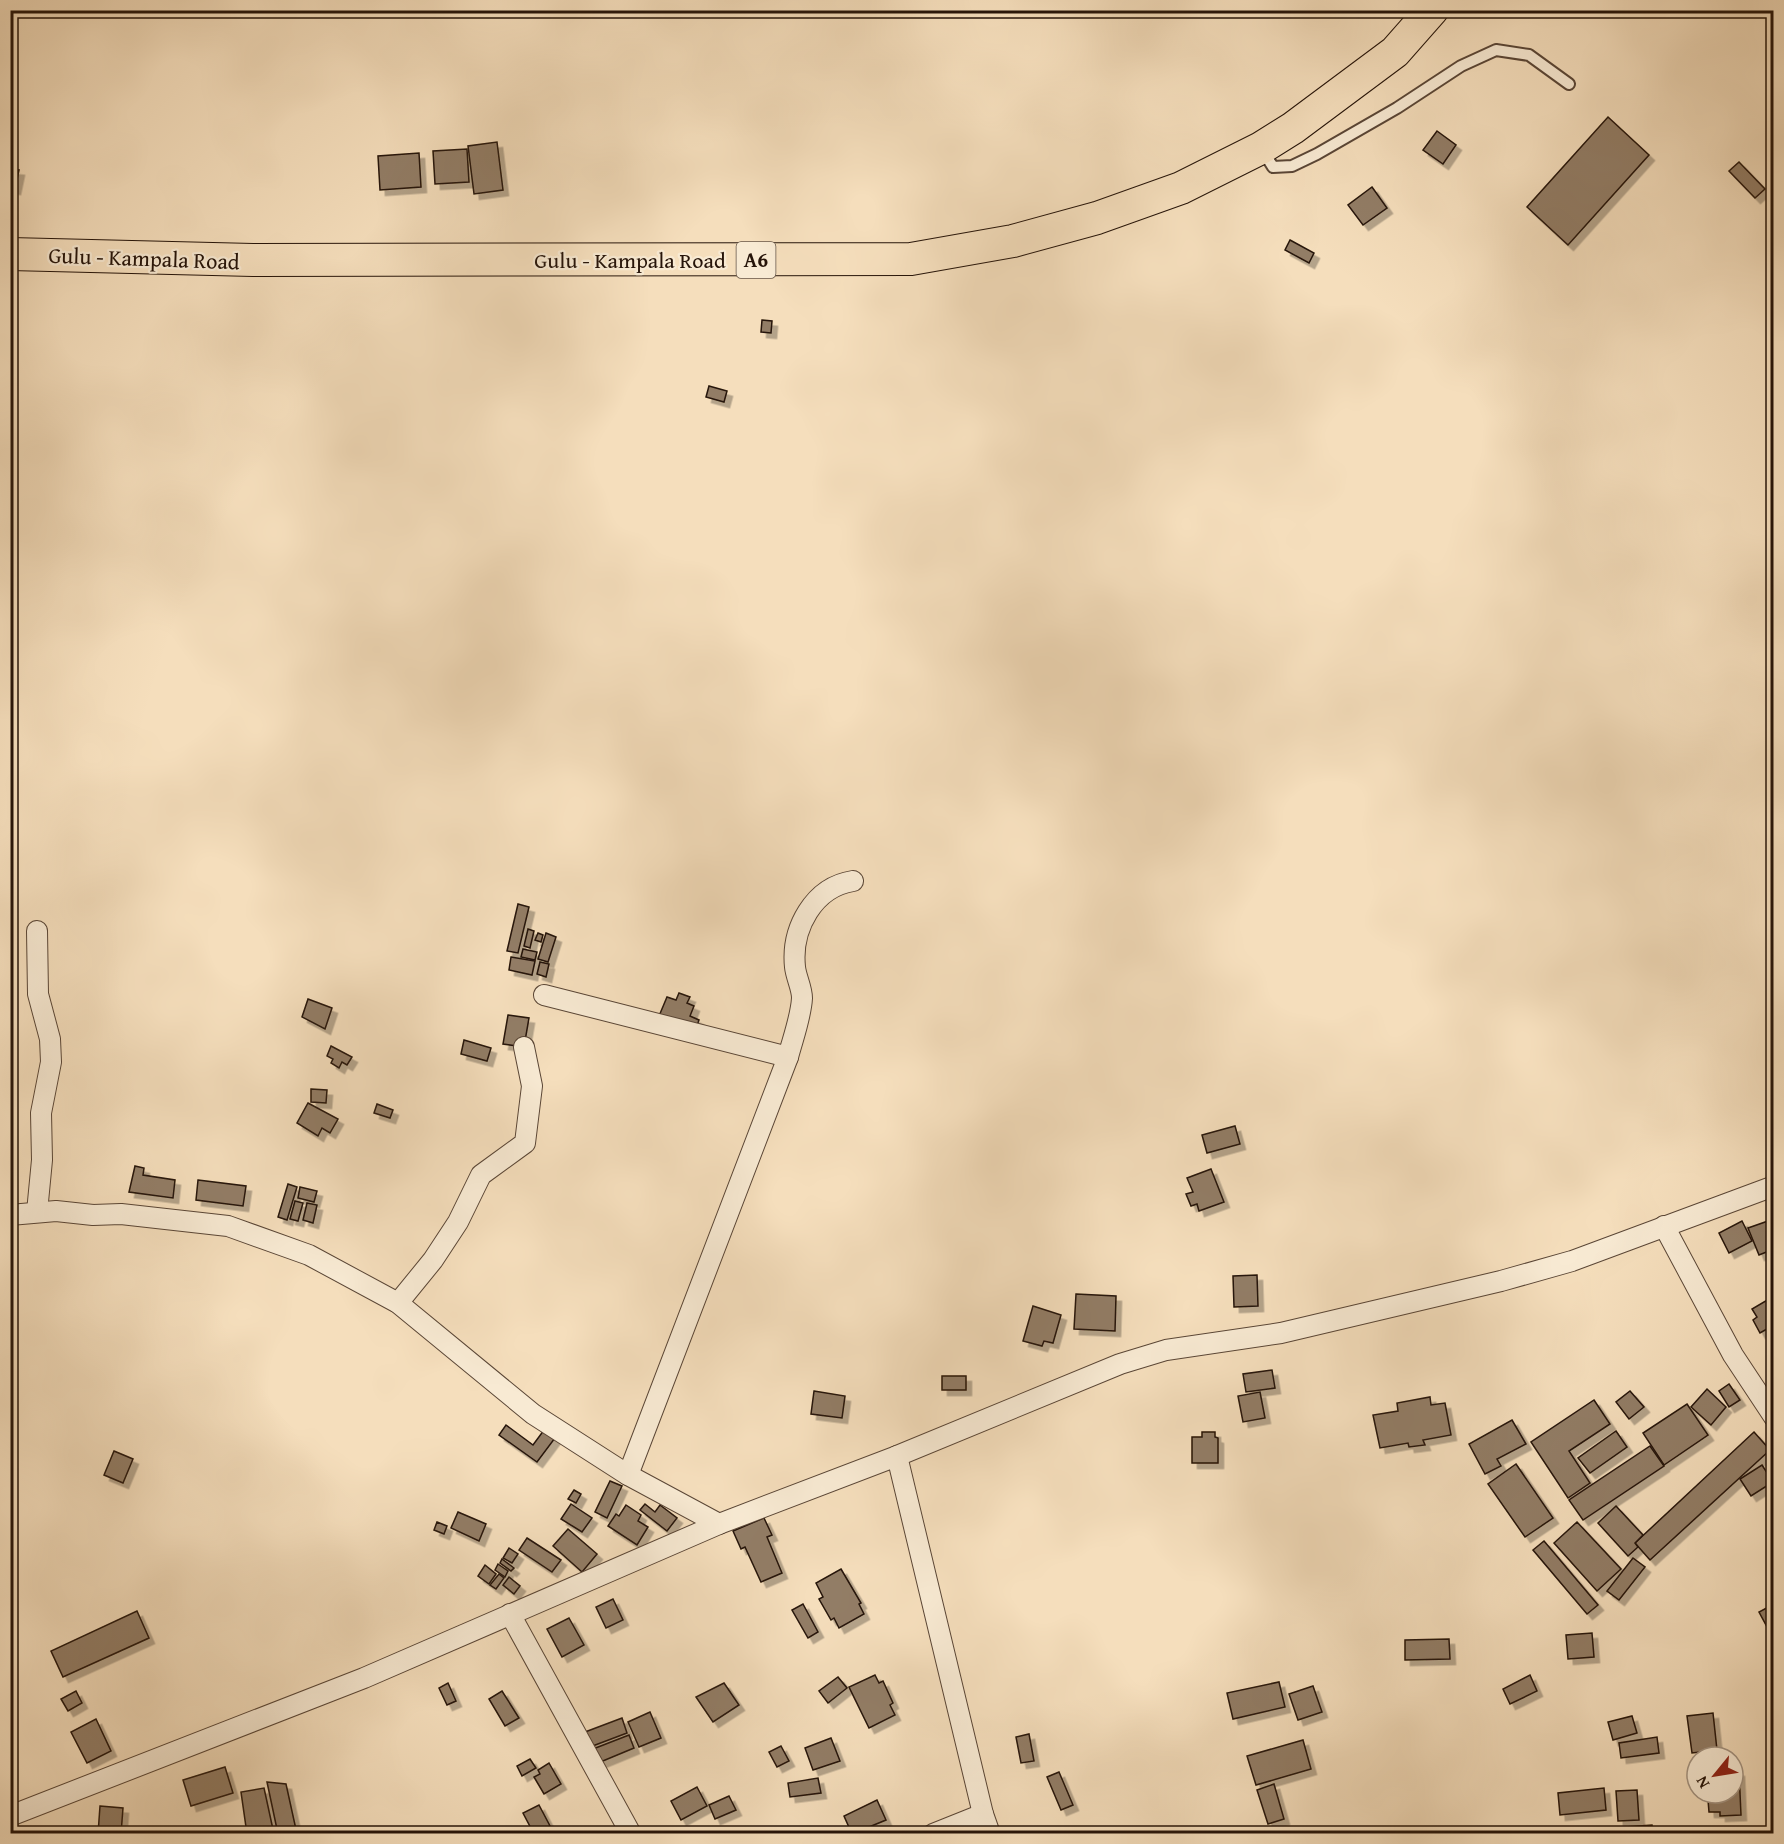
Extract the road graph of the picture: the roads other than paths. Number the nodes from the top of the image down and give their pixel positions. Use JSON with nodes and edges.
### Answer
{"nodes":[{"id":1,"x":1432,"y":10,"type":"edge"},
{"id":2,"x":1569,"y":84,"type":"dead end"},
{"id":3,"x":1261,"y":148,"type":"junction"},
{"id":4,"x":10,"y":254,"type":"edge"},
{"id":5,"x":853,"y":881,"type":"dead end"},
{"id":6,"x":37,"y":931,"type":"dead end"},
{"id":7,"x":544,"y":996,"type":"dead end"},
{"id":8,"x":524,"y":1047,"type":"dead end"},
{"id":9,"x":788,"y":1057,"type":"junction"},
{"id":10,"x":1773,"y":1186,"type":"edge"},
{"id":11,"x":37,"y":1212,"type":"junction"},
{"id":12,"x":10,"y":1215,"type":"edge"},
{"id":13,"x":1664,"y":1226,"type":"junction"},
{"id":14,"x":398,"y":1303,"type":"junction"},
{"id":15,"x":1773,"y":1417,"type":"edge"},
{"id":16,"x":897,"y":1456,"type":"junction"},
{"id":17,"x":628,"y":1475,"type":"junction"},
{"id":18,"x":719,"y":1524,"type":"junction"},
{"id":19,"x":510,"y":1614,"type":"junction"},
{"id":20,"x":983,"y":1814,"type":"junction"},
{"id":21,"x":10,"y":1816,"type":"edge"},
{"id":22,"x":632,"y":1833,"type":"edge"},
{"id":23,"x":933,"y":1833,"type":"edge"},
{"id":24,"x":990,"y":1833,"type":"edge"}],
"edges":[{"from":1,"to":3,"type":"main road","name":"Gulu - Kampala Road","number":"A6"},
{"from":2,"to":3,"type":"lane"},
{"from":3,"to":4,"type":"main road","name":"Gulu - Kampala Road","number":"A6"},
{"from":5,"to":9,"type":"street"},
{"from":6,"to":11,"type":"street"},
{"from":7,"to":9,"type":"street"},
{"from":8,"to":14,"type":"street"},
{"from":9,"to":17,"type":"street"},
{"from":10,"to":13,"type":"street"},
{"from":11,"to":12,"type":"street"},
{"from":11,"to":14,"type":"street"},
{"from":13,"to":15,"type":"street"},
{"from":13,"to":16,"type":"street"},
{"from":14,"to":17,"type":"street"},
{"from":16,"to":18,"type":"street"},
{"from":16,"to":20,"type":"street"},
{"from":17,"to":18,"type":"street"},
{"from":18,"to":19,"type":"street"},
{"from":19,"to":21,"type":"street"},
{"from":19,"to":22,"type":"street"},
{"from":20,"to":23,"type":"street"},
{"from":20,"to":24,"type":"street"}]}
